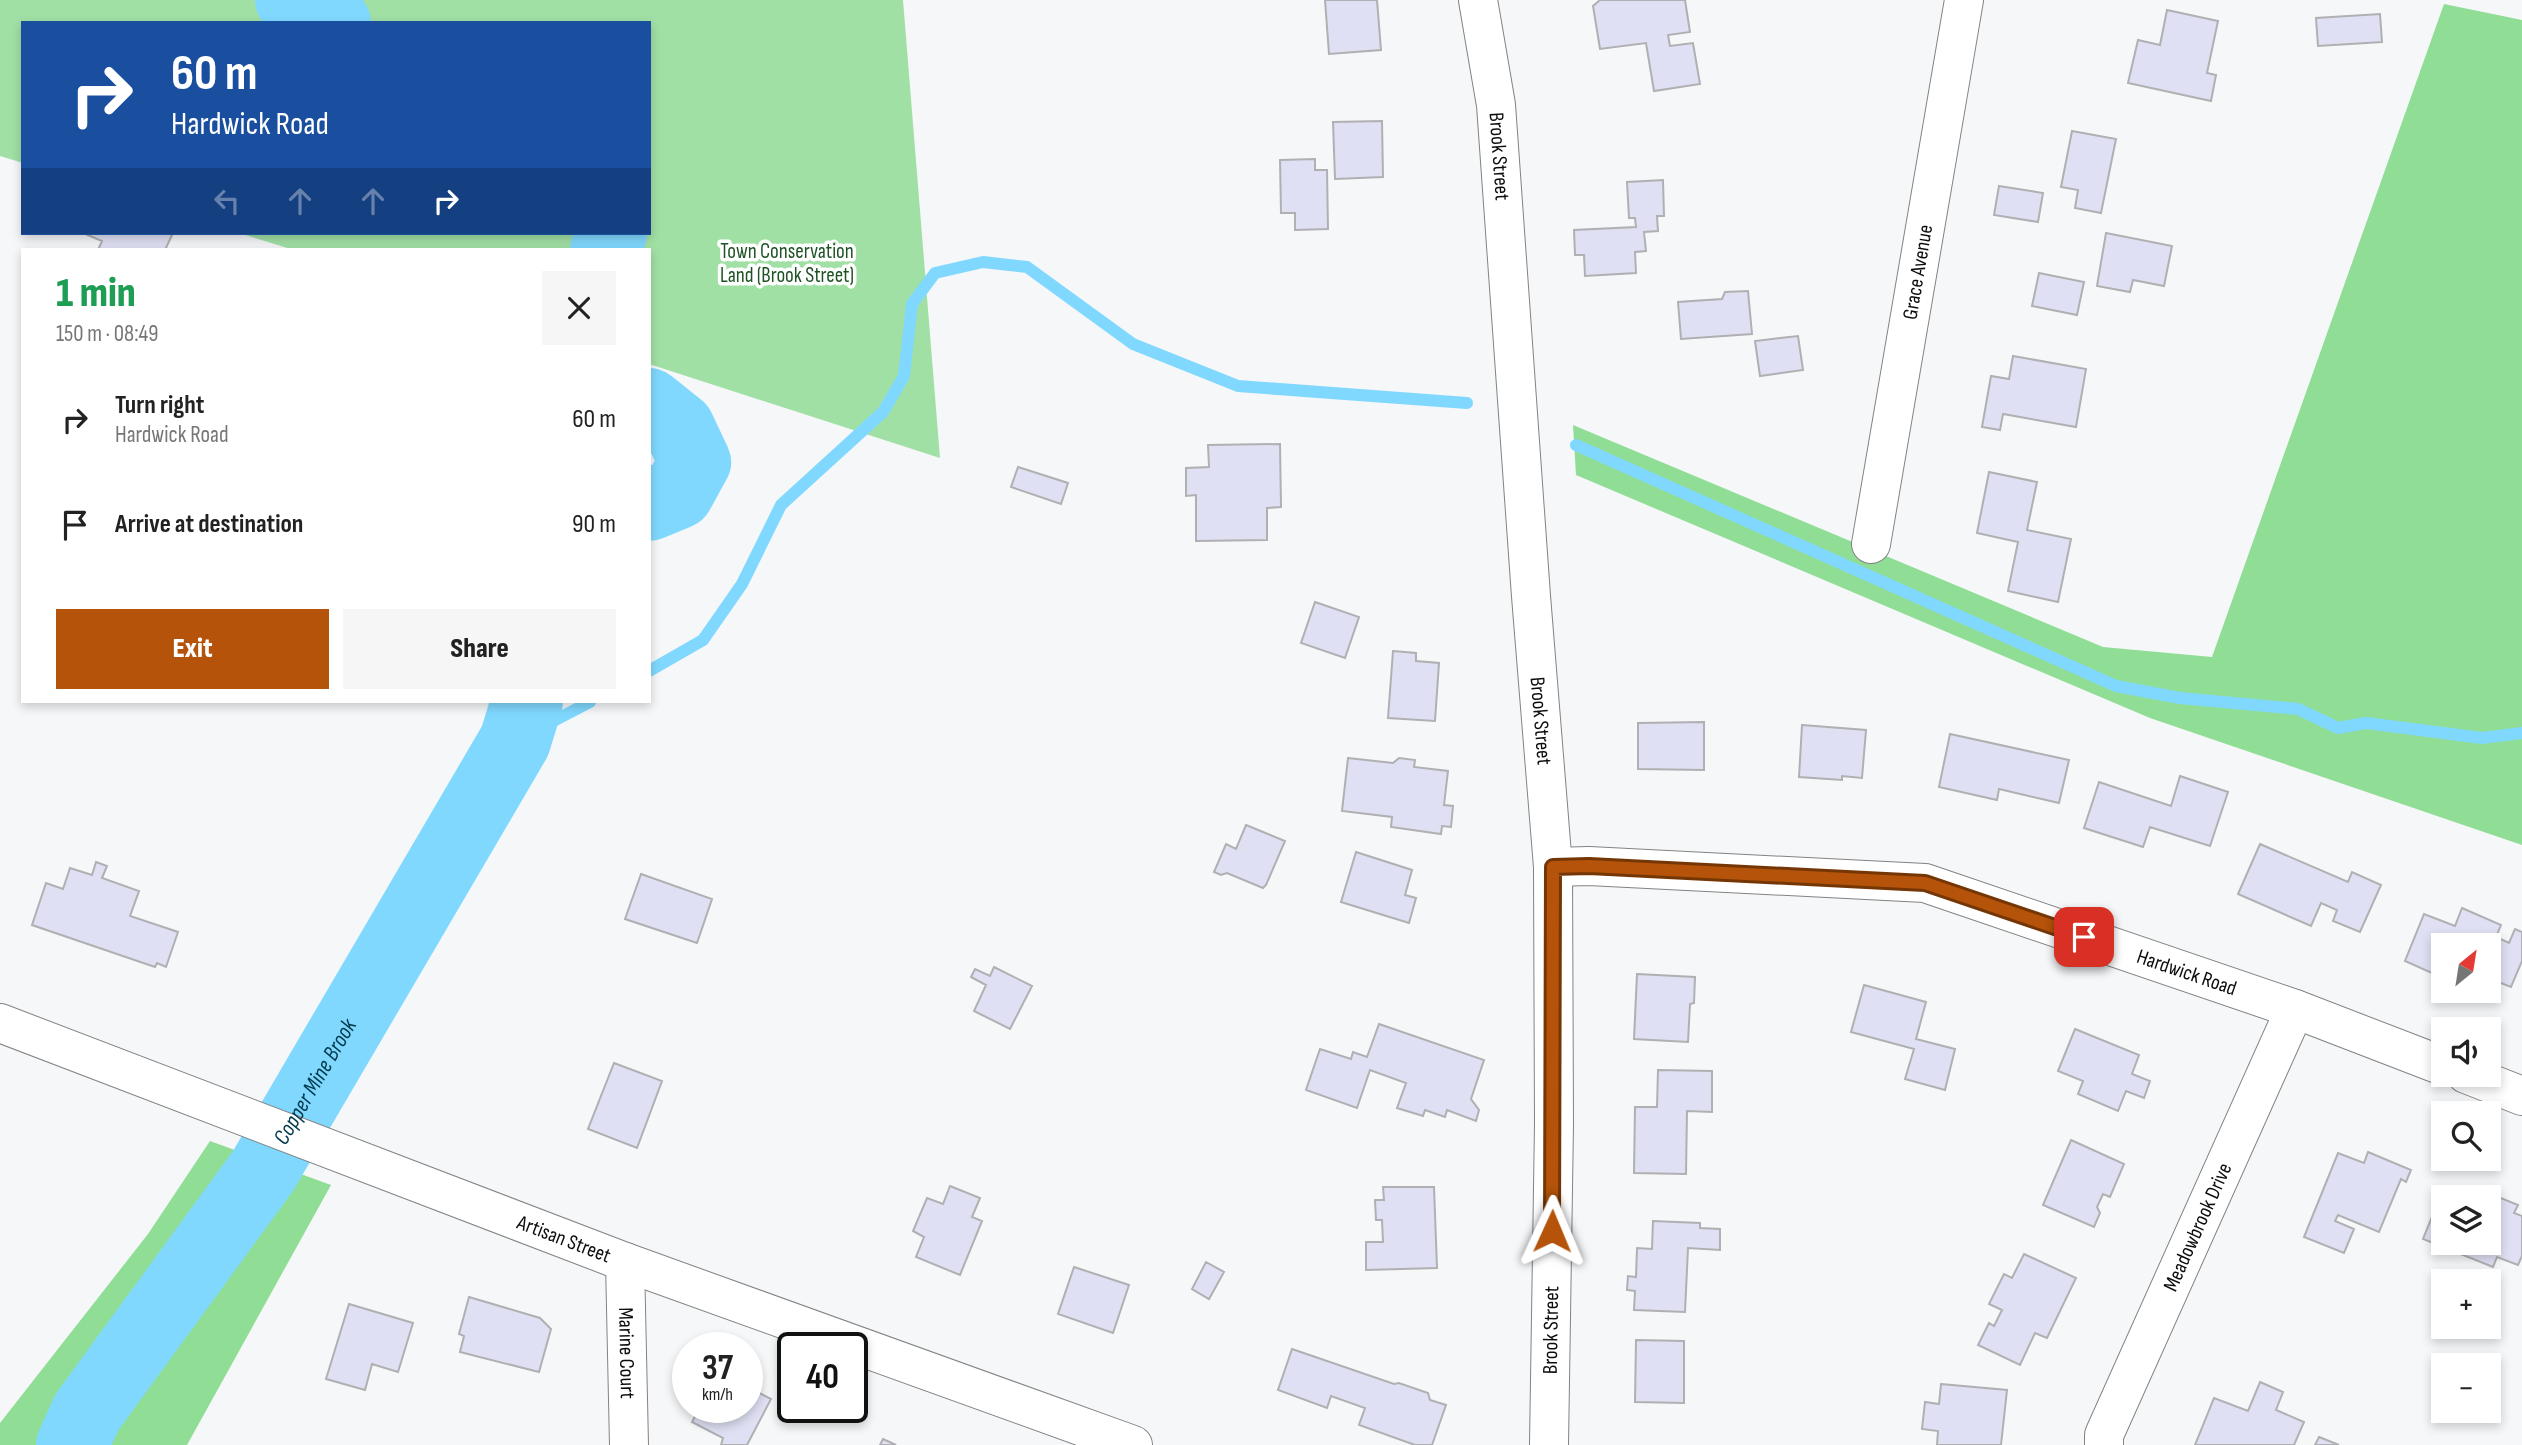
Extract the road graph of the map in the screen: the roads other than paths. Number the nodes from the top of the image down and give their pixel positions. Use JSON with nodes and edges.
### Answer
{"nodes":[{"id":1,"x":1478,"y":0,"type":"edge"},
{"id":2,"x":1964,"y":0,"type":"edge"},
{"id":3,"x":1871,"y":544,"type":"dead end"},
{"id":4,"x":1553,"y":867,"type":"junction"},
{"id":5,"x":2295,"y":1009,"type":"junction"},
{"id":6,"x":0,"y":1023,"type":"edge"},
{"id":7,"x":2431,"y":1061,"type":"edge"},
{"id":8,"x":2499,"y":1087,"type":"edge"},
{"id":9,"x":2522,"y":1096,"type":"edge"},
{"id":10,"x":625,"y":1262,"type":"junction"},
{"id":11,"x":1085,"y":1436,"type":"edge"},
{"id":12,"x":629,"y":1445,"type":"edge"},
{"id":13,"x":1133,"y":1445,"type":"edge"},
{"id":14,"x":1549,"y":1445,"type":"edge"},
{"id":15,"x":2104,"y":1445,"type":"edge"}],
"edges":[{"from":1,"to":4,"type":"street","name":"Brook Street"},
{"from":2,"to":3,"type":"street","name":"Grace Avenue"},
{"from":4,"to":5,"type":"street","name":"Hardwick Road"},
{"from":4,"to":14,"type":"street","name":"Brook Street"},
{"from":5,"to":7,"type":"street","name":"Hardwick Road"},
{"from":5,"to":15,"type":"street","name":"Meadowbrook Drive"},
{"from":6,"to":10,"type":"street","name":"Artisan Street"},
{"from":8,"to":9,"type":"street"},
{"from":10,"to":11,"type":"street","name":"Artisan Street"},
{"from":10,"to":12,"type":"street","name":"Marine Court"},
{"from":11,"to":13,"type":"street","name":"Artisan Street"}]}
